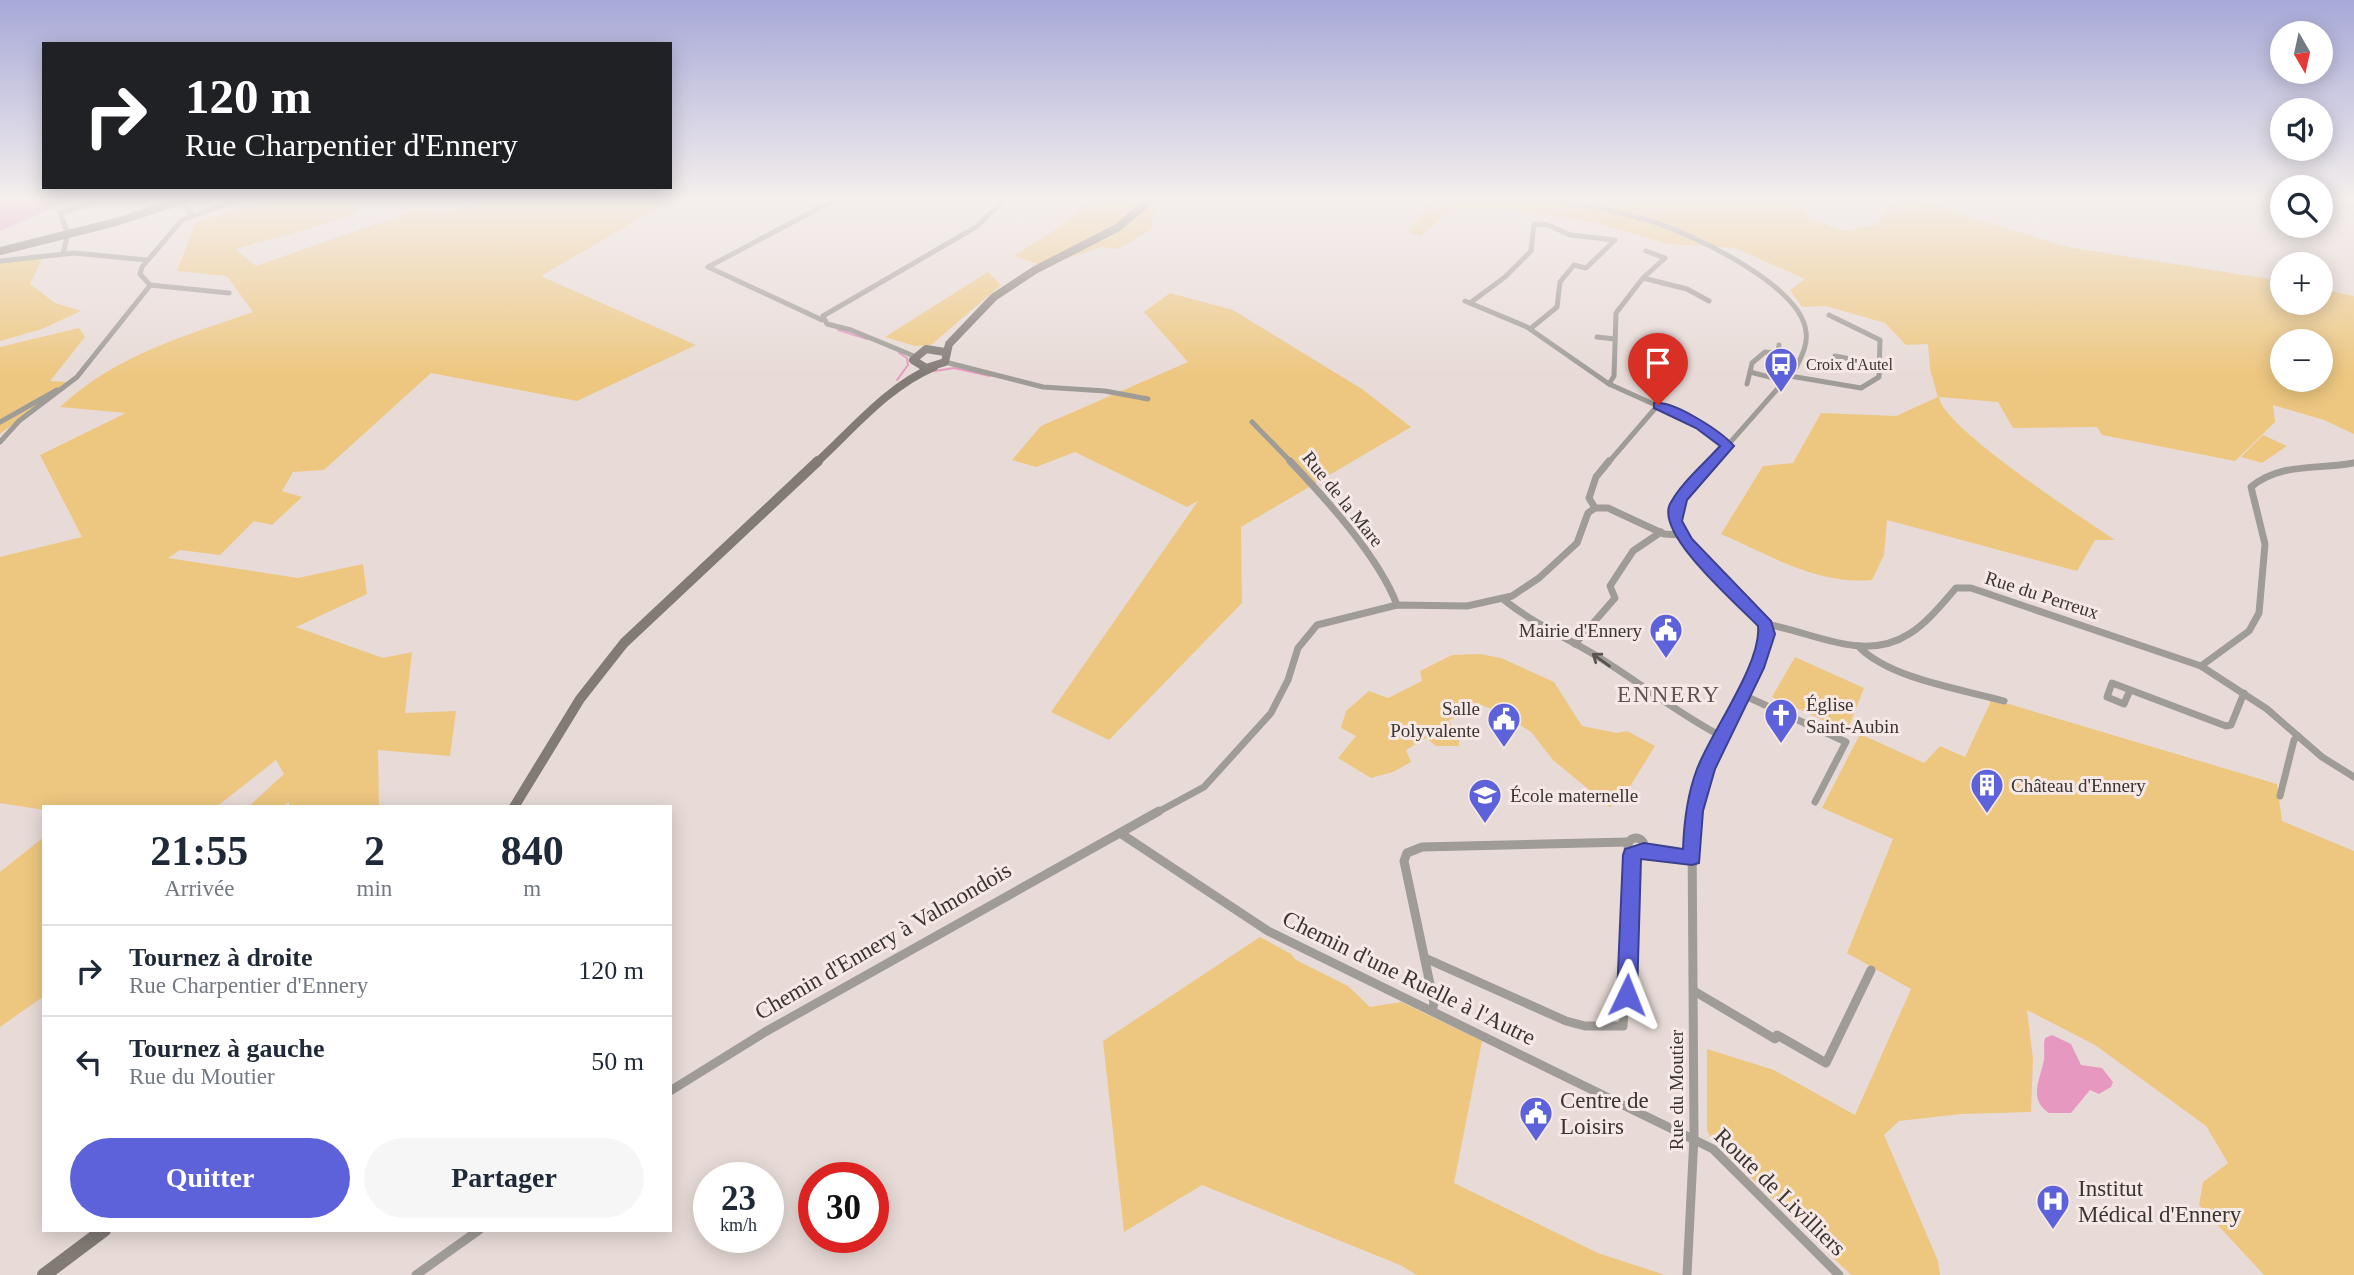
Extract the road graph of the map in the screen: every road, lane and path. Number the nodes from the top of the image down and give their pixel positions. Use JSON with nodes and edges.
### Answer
{"nodes":[{"id":1,"x":28,"y":258,"type":"edge"},
{"id":2,"x":136,"y":258,"type":"edge"},
{"id":3,"x":150,"y":258,"type":"edge"},
{"id":4,"x":726,"y":258,"type":"edge"},
{"id":5,"x":923,"y":258,"type":"edge"},
{"id":6,"x":1060,"y":258,"type":"edge"},
{"id":7,"x":1524,"y":258,"type":"edge"},
{"id":8,"x":1597,"y":258,"type":"edge"},
{"id":9,"x":1664,"y":258,"type":"edge"},
{"id":10,"x":1727,"y":258,"type":"edge"},
{"id":11,"x":148,"y":260,"type":"junction"},
{"id":12,"x":0,"y":261,"type":"edge"},
{"id":13,"x":1643,"y":278,"type":"junction"},
{"id":14,"x":150,"y":285,"type":"junction"},
{"id":15,"x":229,"y":293,"type":"dead end"},
{"id":16,"x":1709,"y":301,"type":"dead end"},
{"id":17,"x":977,"y":315,"type":"junction"},
{"id":18,"x":1829,"y":315,"type":"dead end"},
{"id":19,"x":822,"y":320,"type":"junction"},
{"id":20,"x":1530,"y":329,"type":"junction"},
{"id":21,"x":1597,"y":337,"type":"dead end"},
{"id":22,"x":1615,"y":340,"type":"junction"},
{"id":23,"x":1779,"y":345,"type":"dead end"},
{"id":24,"x":934,"y":349,"type":"junction"},
{"id":25,"x":945,"y":352,"type":"junction"},
{"id":26,"x":1835,"y":356,"type":"dead end"},
{"id":27,"x":916,"y":357,"type":"junction"},
{"id":28,"x":945,"y":362,"type":"junction"},
{"id":29,"x":1881,"y":365,"type":"junction"},
{"id":30,"x":934,"y":367,"type":"junction"},
{"id":31,"x":1750,"y":372,"type":"junction"},
{"id":32,"x":1787,"y":378,"type":"junction"},
{"id":33,"x":75,"y":379,"type":"junction"},
{"id":34,"x":1609,"y":384,"type":"junction"},
{"id":35,"x":1747,"y":384,"type":"dead end"},
{"id":36,"x":1148,"y":399,"type":"dead end"},
{"id":37,"x":1658,"y":405,"type":"junction"},
{"id":38,"x":876,"y":407,"type":"junction"},
{"id":39,"x":0,"y":422,"type":"edge"},
{"id":40,"x":1252,"y":422,"type":"dead end"},
{"id":41,"x":0,"y":442,"type":"edge"},
{"id":42,"x":1727,"y":446,"type":"junction"},
{"id":43,"x":2354,"y":463,"type":"edge"},
{"id":44,"x":1595,"y":508,"type":"junction"},
{"id":45,"x":1661,"y":532,"type":"junction"},
{"id":46,"x":1681,"y":536,"type":"junction"},
{"id":47,"x":1503,"y":600,"type":"junction"},
{"id":48,"x":1397,"y":605,"type":"junction"},
{"id":49,"x":1766,"y":624,"type":"junction"},
{"id":50,"x":1575,"y":644,"type":"junction"},
{"id":51,"x":1860,"y":648,"type":"junction"},
{"id":52,"x":2202,"y":666,"type":"junction"},
{"id":53,"x":2130,"y":690,"type":"dead end"},
{"id":54,"x":2244,"y":693,"type":"junction"},
{"id":55,"x":1741,"y":694,"type":"junction"},
{"id":56,"x":2004,"y":701,"type":"dead end"},
{"id":57,"x":1721,"y":736,"type":"junction"},
{"id":58,"x":2298,"y":736,"type":"junction"},
{"id":59,"x":2354,"y":777,"type":"edge"},
{"id":60,"x":2280,"y":796,"type":"dead end"},
{"id":61,"x":1815,"y":802,"type":"dead end"},
{"id":62,"x":515,"y":805,"type":"edge"},
{"id":63,"x":1119,"y":833,"type":"junction"},
{"id":64,"x":1627,"y":842,"type":"junction"},
{"id":65,"x":1644,"y":850,"type":"junction"},
{"id":66,"x":1633,"y":852,"type":"junction"},
{"id":67,"x":1692,"y":858,"type":"junction"},
{"id":68,"x":1425,"y":958,"type":"junction"},
{"id":69,"x":1871,"y":970,"type":"dead end"},
{"id":70,"x":1694,"y":991,"type":"junction"},
{"id":71,"x":1432,"y":1010,"type":"junction"},
{"id":72,"x":672,"y":1090,"type":"edge"},
{"id":73,"x":1694,"y":1137,"type":"junction"},
{"id":74,"x":101,"y":1232,"type":"edge"},
{"id":75,"x":476,"y":1232,"type":"edge"},
{"id":76,"x":44,"y":1275,"type":"edge"},
{"id":77,"x":416,"y":1275,"type":"edge"},
{"id":78,"x":1687,"y":1275,"type":"edge"},
{"id":79,"x":1839,"y":1275,"type":"edge"}],
"edges":[{"from":1,"to":12,"type":"street"},
{"from":2,"to":11,"type":"street"},
{"from":3,"to":11,"type":"street"},
{"from":4,"to":19,"type":"street"},
{"from":5,"to":19,"type":"street"},
{"from":6,"to":17,"type":"main road"},
{"from":7,"to":20,"type":"street"},
{"from":8,"to":20,"type":"street"},
{"from":9,"to":13,"type":"street"},
{"from":10,"to":32,"type":"street"},
{"from":11,"to":14,"type":"street"},
{"from":13,"to":16,"type":"street"},
{"from":13,"to":22,"type":"street"},
{"from":14,"to":15,"type":"street"},
{"from":14,"to":33,"type":"street"},
{"from":17,"to":24,"type":"main road"},
{"from":17,"to":25,"type":"main road"},
{"from":18,"to":29,"type":"street"},
{"from":19,"to":27,"type":"street"},
{"from":20,"to":34,"type":"street"},
{"from":21,"to":22,"type":"street"},
{"from":22,"to":34,"type":"street"},
{"from":23,"to":31,"type":"street"},
{"from":24,"to":25,"type":"main road"},
{"from":24,"to":27,"type":"main road"},
{"from":25,"to":28,"type":"main road"},
{"from":26,"to":29,"type":"street"},
{"from":27,"to":30,"type":"main road"},
{"from":27,"to":38,"type":"main road"},
{"from":28,"to":30,"type":"main road"},
{"from":28,"to":36,"type":"street"},
{"from":29,"to":32,"type":"street"},
{"from":30,"to":38,"type":"main road"},
{"from":31,"to":32,"type":"street"},
{"from":31,"to":35,"type":"street"},
{"from":32,"to":42,"type":"street"},
{"from":33,"to":39,"type":"street"},
{"from":33,"to":41,"type":"street"},
{"from":34,"to":37,"type":"street"},
{"from":37,"to":42,"type":"street"},
{"from":37,"to":44,"type":"street"},
{"from":38,"to":62,"type":"main road"},
{"from":40,"to":48,"type":"street","name":"Rue de la Mare"},
{"from":42,"to":46,"type":"street"},
{"from":43,"to":52,"type":"street"},
{"from":44,"to":45,"type":"street"},
{"from":44,"to":47,"type":"street"},
{"from":45,"to":46,"type":"street"},
{"from":45,"to":50,"type":"street"},
{"from":46,"to":49,"type":"street"},
{"from":47,"to":48,"type":"street","name":"Chemin d'Ennery à Valmondois"},
{"from":47,"to":50,"type":"street"},
{"from":48,"to":63,"type":"street","name":"Chemin d'Ennery à Valmondois"},
{"from":49,"to":51,"type":"street","name":"Rue du Perreux"},
{"from":49,"to":55,"type":"street","name":"Rue du Moutier"},
{"from":57,"to":50,"type":"street","one_way":true},
{"from":51,"to":52,"type":"street","name":"Rue du Perreux"},
{"from":51,"to":56,"type":"street"},
{"from":52,"to":54,"type":"street"},
{"from":53,"to":54,"type":"street"},
{"from":54,"to":58,"type":"street"},
{"from":55,"to":57,"type":"street","name":"Rue du Moutier"},
{"from":55,"to":61,"type":"street"},
{"from":57,"to":67,"type":"street","name":"Rue du Moutier"},
{"from":58,"to":59,"type":"street"},
{"from":58,"to":60,"type":"street"},
{"from":63,"to":71,"type":"street","name":"Chemin d'une Ruelle à l'Autre"},
{"from":63,"to":72,"type":"street","name":"Chemin d'Ennery à Valmondois"},
{"from":64,"to":65,"type":"street"},
{"from":64,"to":66,"type":"street"},
{"from":64,"to":68,"type":"street"},
{"from":65,"to":66,"type":"street"},
{"from":65,"to":67,"type":"street"},
{"from":66,"to":68,"type":"street"},
{"from":67,"to":70,"type":"street","name":"Rue du Moutier"},
{"from":68,"to":71,"type":"street"},
{"from":69,"to":70,"type":"street"},
{"from":70,"to":73,"type":"street","name":"Rue du Moutier"},
{"from":71,"to":73,"type":"street","name":"Chemin d'une Ruelle à l'Autre"},
{"from":73,"to":78,"type":"street","name":"Rue du Moutier"},
{"from":73,"to":79,"type":"street","name":"Route de Livilliers"},
{"from":74,"to":76,"type":"main road"},
{"from":75,"to":77,"type":"street"}]}
